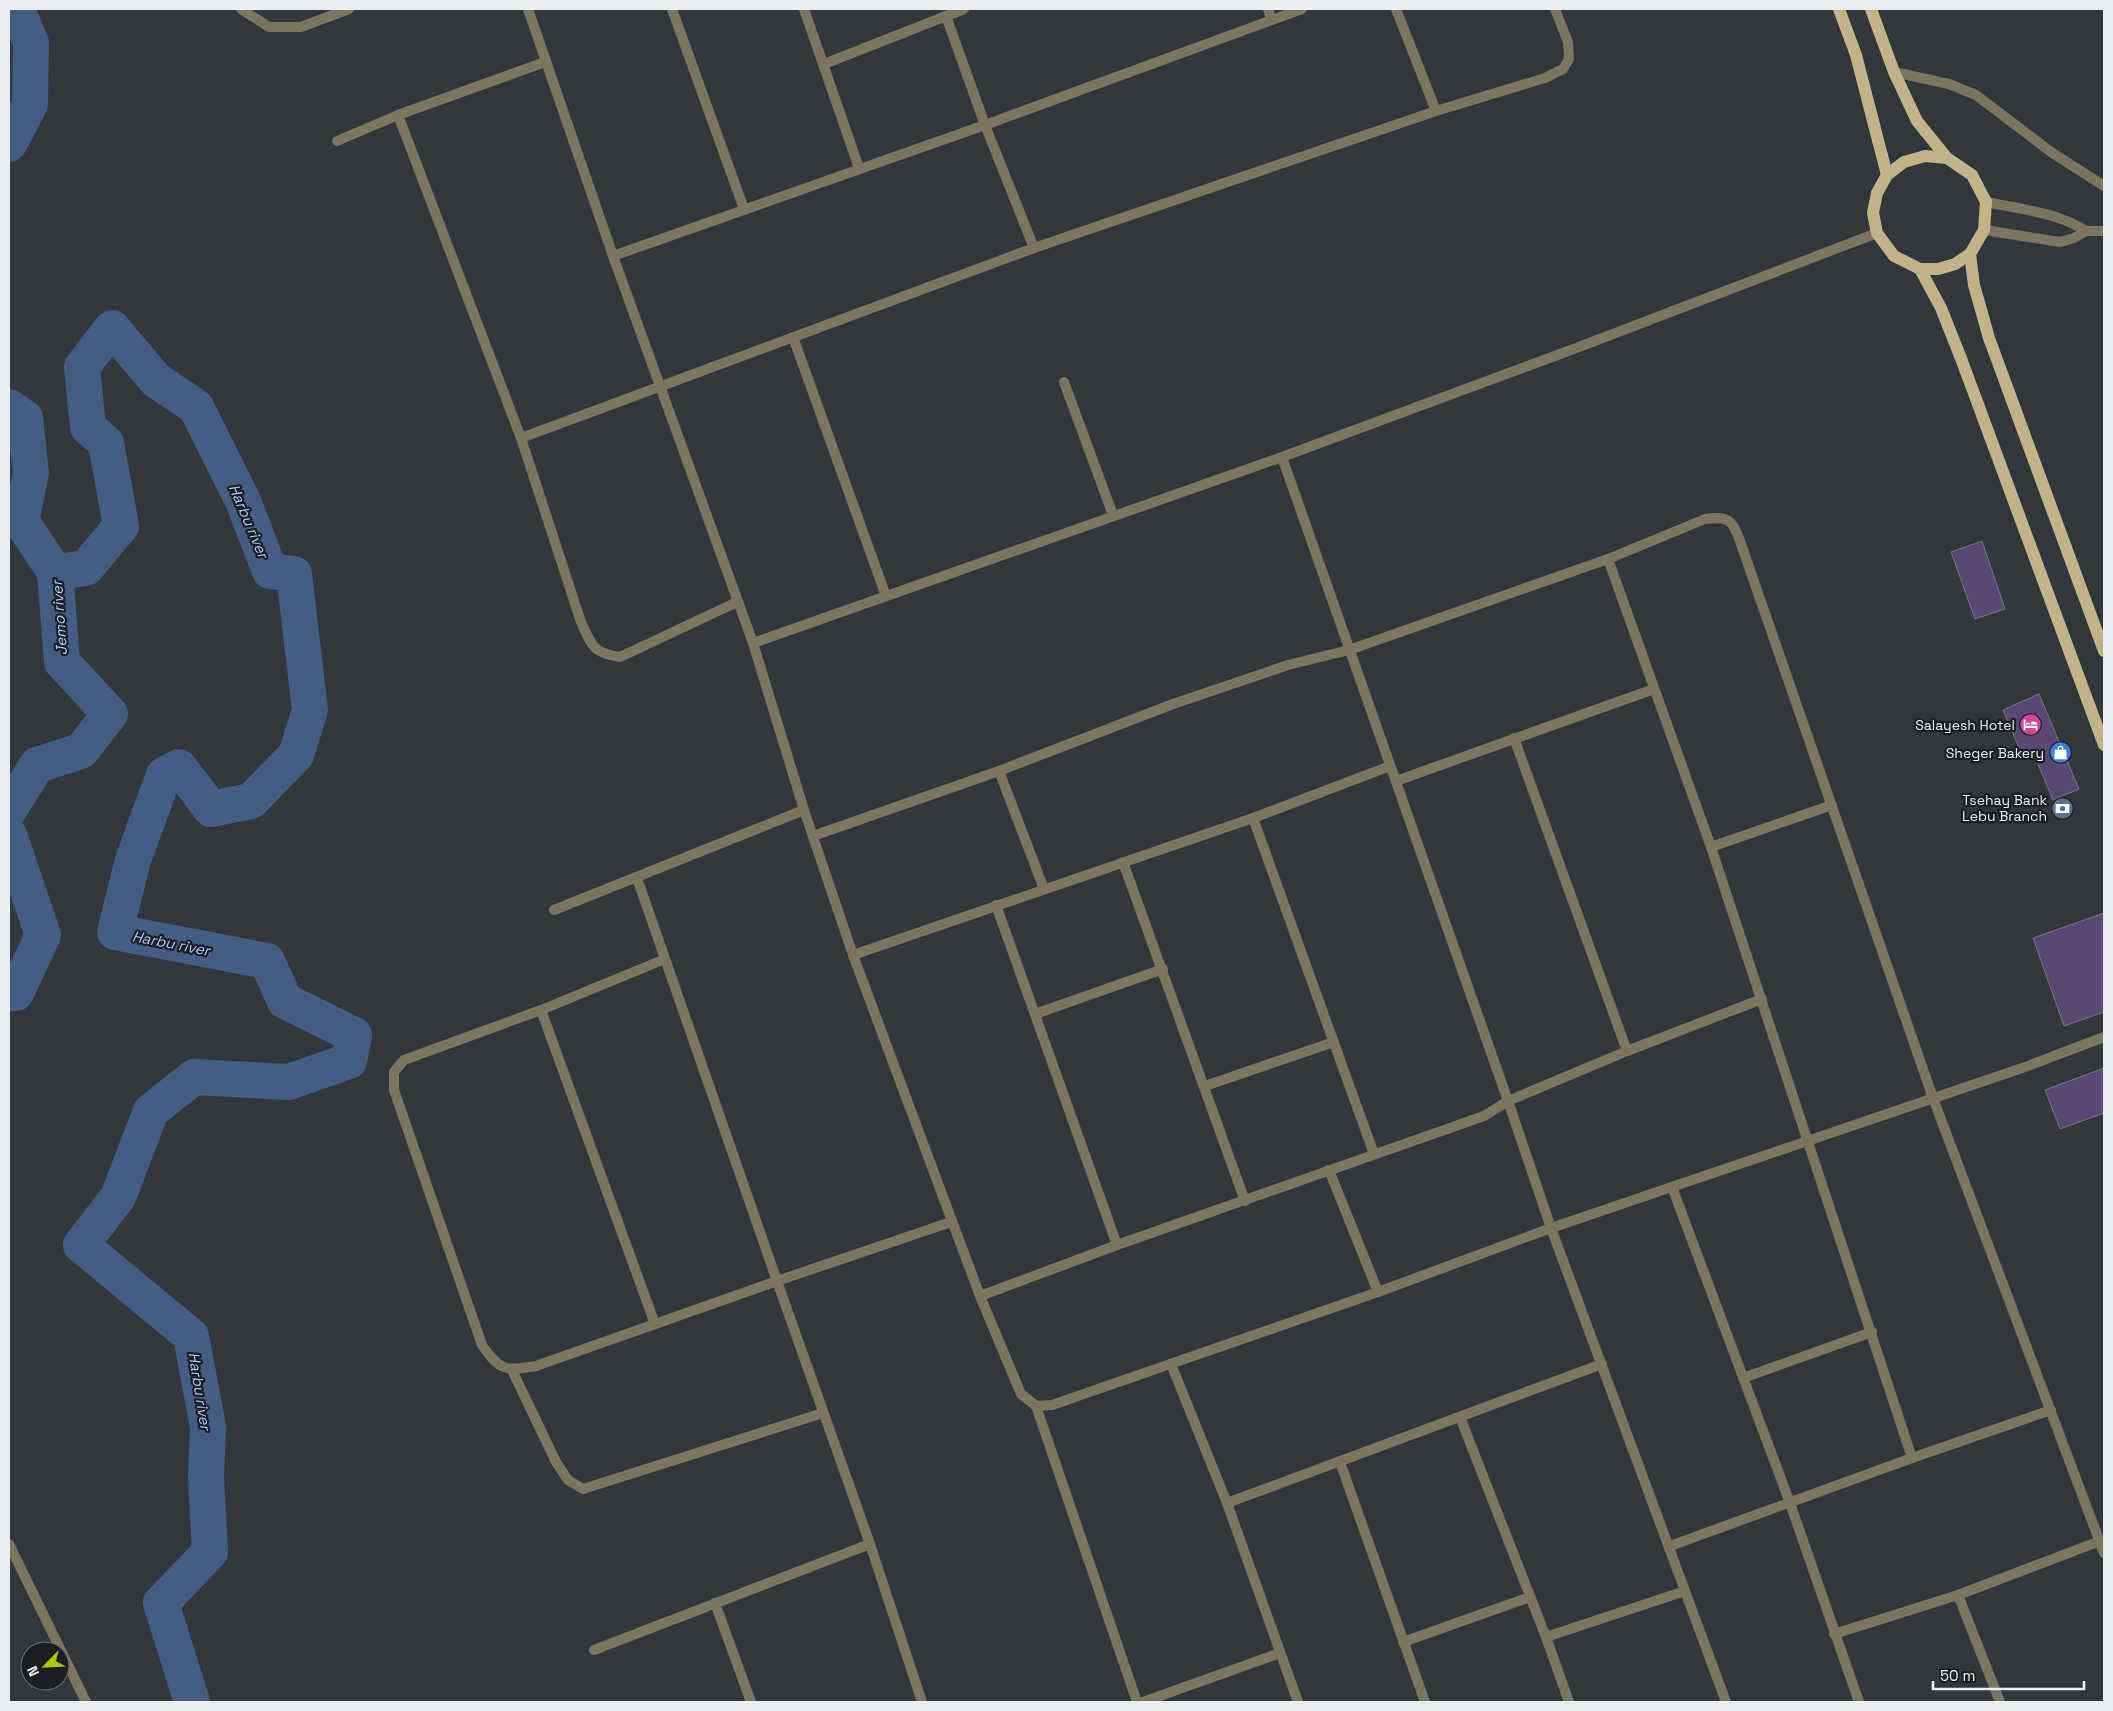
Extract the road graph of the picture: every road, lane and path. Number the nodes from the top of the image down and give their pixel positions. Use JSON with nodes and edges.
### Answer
{"nodes":[{"id":1,"x":241,"y":9,"type":"edge"},
{"id":2,"x":349,"y":9,"type":"edge"},
{"id":3,"x":528,"y":9,"type":"edge"},
{"id":4,"x":672,"y":9,"type":"edge"},
{"id":5,"x":804,"y":9,"type":"edge"},
{"id":6,"x":1268,"y":9,"type":"edge"},
{"id":7,"x":1302,"y":9,"type":"edge"},
{"id":8,"x":1396,"y":9,"type":"edge"},
{"id":9,"x":1555,"y":9,"type":"edge"},
{"id":10,"x":1839,"y":9,"type":"edge"},
{"id":11,"x":1871,"y":9,"type":"edge"},
{"id":12,"x":958,"y":10,"type":"edge"},
{"id":13,"x":946,"y":16,"type":"junction"},
{"id":14,"x":1272,"y":20,"type":"junction"},
{"id":15,"x":546,"y":62,"type":"junction"},
{"id":16,"x":824,"y":64,"type":"junction"},
{"id":17,"x":1894,"y":72,"type":"junction"},
{"id":18,"x":1436,"y":111,"type":"junction"},
{"id":19,"x":398,"y":115,"type":"junction"},
{"id":20,"x":985,"y":124,"type":"junction"},
{"id":21,"x":337,"y":141,"type":"dead end"},
{"id":22,"x":1947,"y":158,"type":"junction"},
{"id":23,"x":860,"y":168,"type":"junction"},
{"id":24,"x":1887,"y":175,"type":"junction"},
{"id":25,"x":2104,"y":186,"type":"edge"},
{"id":26,"x":1986,"y":202,"type":"junction"},
{"id":27,"x":744,"y":209,"type":"junction"},
{"id":28,"x":1984,"y":230,"type":"junction"},
{"id":29,"x":2086,"y":231,"type":"junction"},
{"id":30,"x":2104,"y":231,"type":"edge"},
{"id":31,"x":1877,"y":233,"type":"junction"},
{"id":32,"x":1034,"y":248,"type":"junction"},
{"id":33,"x":1970,"y":254,"type":"junction"},
{"id":34,"x":613,"y":256,"type":"junction"},
{"id":35,"x":1920,"y":269,"type":"junction"},
{"id":36,"x":793,"y":337,"type":"junction"},
{"id":37,"x":1064,"y":382,"type":"dead end"},
{"id":38,"x":661,"y":386,"type":"junction"},
{"id":39,"x":521,"y":438,"type":"junction"},
{"id":40,"x":1282,"y":458,"type":"junction"},
{"id":41,"x":1113,"y":515,"type":"junction"},
{"id":42,"x":1608,"y":558,"type":"junction"},
{"id":43,"x":886,"y":596,"type":"junction"},
{"id":44,"x":737,"y":602,"type":"junction"},
{"id":45,"x":753,"y":643,"type":"junction"},
{"id":46,"x":1349,"y":650,"type":"junction"},
{"id":47,"x":2104,"y":651,"type":"edge"},
{"id":48,"x":1654,"y":689,"type":"junction"},
{"id":49,"x":1514,"y":738,"type":"junction"},
{"id":50,"x":2104,"y":745,"type":"edge"},
{"id":51,"x":1390,"y":766,"type":"junction"},
{"id":52,"x":999,"y":771,"type":"junction"},
{"id":53,"x":1396,"y":781,"type":"junction"},
{"id":54,"x":1832,"y":805,"type":"junction"},
{"id":55,"x":804,"y":810,"type":"junction"},
{"id":56,"x":1253,"y":818,"type":"junction"},
{"id":57,"x":813,"y":836,"type":"junction"},
{"id":58,"x":1711,"y":847,"type":"junction"},
{"id":59,"x":1124,"y":862,"type":"junction"},
{"id":60,"x":637,"y":878,"type":"junction"},
{"id":61,"x":1044,"y":889,"type":"junction"},
{"id":62,"x":996,"y":905,"type":"junction"},
{"id":63,"x":554,"y":910,"type":"dead end"},
{"id":64,"x":853,"y":955,"type":"junction"},
{"id":65,"x":665,"y":959,"type":"junction"},
{"id":66,"x":1163,"y":968,"type":"junction"},
{"id":67,"x":1762,"y":999,"type":"junction"},
{"id":68,"x":540,"y":1010,"type":"junction"},
{"id":69,"x":1035,"y":1014,"type":"junction"},
{"id":70,"x":2104,"y":1037,"type":"edge"},
{"id":71,"x":1334,"y":1042,"type":"junction"},
{"id":72,"x":1627,"y":1051,"type":"junction"},
{"id":73,"x":1205,"y":1086,"type":"junction"},
{"id":74,"x":1933,"y":1098,"type":"junction"},
{"id":75,"x":1508,"y":1100,"type":"junction"},
{"id":76,"x":1809,"y":1140,"type":"junction"},
{"id":77,"x":1374,"y":1154,"type":"junction"},
{"id":78,"x":1329,"y":1170,"type":"junction"},
{"id":79,"x":1672,"y":1187,"type":"junction"},
{"id":80,"x":1245,"y":1200,"type":"junction"},
{"id":81,"x":951,"y":1222,"type":"junction"},
{"id":82,"x":1551,"y":1228,"type":"junction"},
{"id":83,"x":1117,"y":1245,"type":"junction"},
{"id":84,"x":777,"y":1281,"type":"junction"},
{"id":85,"x":1378,"y":1292,"type":"junction"},
{"id":86,"x":980,"y":1296,"type":"junction"},
{"id":87,"x":654,"y":1324,"type":"junction"},
{"id":88,"x":1872,"y":1332,"type":"junction"},
{"id":89,"x":1171,"y":1364,"type":"junction"},
{"id":90,"x":1602,"y":1364,"type":"junction"},
{"id":91,"x":512,"y":1370,"type":"junction"},
{"id":92,"x":1743,"y":1378,"type":"junction"},
{"id":93,"x":1036,"y":1406,"type":"junction"},
{"id":94,"x":2051,"y":1410,"type":"junction"},
{"id":95,"x":823,"y":1413,"type":"junction"},
{"id":96,"x":1460,"y":1417,"type":"junction"},
{"id":97,"x":1912,"y":1458,"type":"junction"},
{"id":98,"x":1340,"y":1462,"type":"junction"},
{"id":99,"x":1227,"y":1503,"type":"junction"},
{"id":100,"x":1790,"y":1503,"type":"junction"},
{"id":101,"x":2100,"y":1541,"type":"junction"},
{"id":102,"x":9,"y":1544,"type":"edge"},
{"id":103,"x":870,"y":1544,"type":"junction"},
{"id":104,"x":1670,"y":1546,"type":"junction"},
{"id":105,"x":2104,"y":1554,"type":"edge"},
{"id":106,"x":1685,"y":1591,"type":"junction"},
{"id":107,"x":1958,"y":1595,"type":"junction"},
{"id":108,"x":1530,"y":1597,"type":"junction"},
{"id":109,"x":715,"y":1603,"type":"junction"},
{"id":110,"x":1834,"y":1634,"type":"junction"},
{"id":111,"x":1546,"y":1637,"type":"junction"},
{"id":112,"x":1404,"y":1642,"type":"junction"},
{"id":113,"x":594,"y":1650,"type":"dead end"},
{"id":114,"x":1280,"y":1653,"type":"junction"},
{"id":115,"x":86,"y":1702,"type":"edge"},
{"id":116,"x":751,"y":1702,"type":"edge"},
{"id":117,"x":922,"y":1702,"type":"edge"},
{"id":118,"x":1138,"y":1702,"type":"edge"},
{"id":119,"x":1143,"y":1702,"type":"edge"},
{"id":120,"x":1298,"y":1702,"type":"edge"},
{"id":121,"x":1425,"y":1702,"type":"edge"},
{"id":122,"x":1569,"y":1702,"type":"edge"},
{"id":123,"x":1726,"y":1702,"type":"edge"},
{"id":124,"x":1859,"y":1702,"type":"edge"},
{"id":125,"x":2000,"y":1702,"type":"edge"}],
"edges":[{"from":1,"to":2,"type":"street"},
{"from":3,"to":15,"type":"street"},
{"from":4,"to":27,"type":"street"},
{"from":5,"to":16,"type":"street"},
{"from":6,"to":14,"type":"street"},
{"from":7,"to":14,"type":"street"},
{"from":8,"to":18,"type":"street"},
{"from":9,"to":18,"type":"street"},
{"from":10,"to":24,"type":"main road"},
{"from":11,"to":17,"type":"main road"},
{"from":12,"to":13,"type":"street"},
{"from":13,"to":16,"type":"street"},
{"from":13,"to":20,"type":"street"},
{"from":14,"to":20,"type":"street"},
{"from":15,"to":19,"type":"street"},
{"from":15,"to":34,"type":"street"},
{"from":16,"to":23,"type":"street"},
{"from":17,"to":22,"type":"main road"},
{"from":17,"to":25,"type":"street"},
{"from":18,"to":32,"type":"street"},
{"from":19,"to":21,"type":"street"},
{"from":19,"to":39,"type":"street"},
{"from":20,"to":23,"type":"street"},
{"from":20,"to":32,"type":"street"},
{"from":22,"to":24,"type":"main road"},
{"from":22,"to":26,"type":"main road"},
{"from":23,"to":27,"type":"street"},
{"from":24,"to":31,"type":"main road"},
{"from":26,"to":28,"type":"main road"},
{"from":26,"to":29,"type":"street"},
{"from":27,"to":34,"type":"street"},
{"from":28,"to":29,"type":"street"},
{"from":28,"to":33,"type":"main road"},
{"from":29,"to":30,"type":"street"},
{"from":31,"to":35,"type":"main road"},
{"from":31,"to":40,"type":"street"},
{"from":32,"to":36,"type":"street"},
{"from":33,"to":35,"type":"main road"},
{"from":33,"to":47,"type":"main road"},
{"from":34,"to":38,"type":"street"},
{"from":35,"to":50,"type":"main road"},
{"from":36,"to":38,"type":"street"},
{"from":36,"to":43,"type":"street"},
{"from":37,"to":41,"type":"street"},
{"from":38,"to":39,"type":"street"},
{"from":38,"to":44,"type":"street"},
{"from":39,"to":44,"type":"street"},
{"from":40,"to":41,"type":"street"},
{"from":40,"to":46,"type":"street"},
{"from":41,"to":43,"type":"street"},
{"from":42,"to":46,"type":"street"},
{"from":42,"to":48,"type":"street"},
{"from":42,"to":54,"type":"street"},
{"from":43,"to":45,"type":"street"},
{"from":44,"to":45,"type":"street"},
{"from":45,"to":55,"type":"street"},
{"from":46,"to":51,"type":"street"},
{"from":46,"to":52,"type":"street"},
{"from":48,"to":49,"type":"street"},
{"from":48,"to":58,"type":"street"},
{"from":49,"to":53,"type":"street"},
{"from":49,"to":72,"type":"street"},
{"from":51,"to":53,"type":"street"},
{"from":51,"to":56,"type":"street"},
{"from":52,"to":57,"type":"street"},
{"from":52,"to":61,"type":"street"},
{"from":53,"to":75,"type":"street"},
{"from":54,"to":58,"type":"street"},
{"from":54,"to":74,"type":"street"},
{"from":55,"to":57,"type":"street"},
{"from":55,"to":60,"type":"street"},
{"from":56,"to":59,"type":"street"},
{"from":56,"to":71,"type":"street"},
{"from":57,"to":64,"type":"street"},
{"from":58,"to":67,"type":"street"},
{"from":59,"to":61,"type":"street"},
{"from":59,"to":66,"type":"street"},
{"from":60,"to":63,"type":"street"},
{"from":60,"to":65,"type":"street"},
{"from":61,"to":62,"type":"street"},
{"from":62,"to":64,"type":"street"},
{"from":62,"to":69,"type":"street"},
{"from":64,"to":81,"type":"street"},
{"from":65,"to":68,"type":"street"},
{"from":65,"to":84,"type":"street"},
{"from":66,"to":69,"type":"street"},
{"from":66,"to":73,"type":"street"},
{"from":67,"to":72,"type":"street"},
{"from":67,"to":76,"type":"street"},
{"from":68,"to":87,"type":"street"},
{"from":68,"to":91,"type":"street"},
{"from":69,"to":83,"type":"street"},
{"from":70,"to":74,"type":"street"},
{"from":71,"to":73,"type":"street"},
{"from":71,"to":77,"type":"street"},
{"from":72,"to":75,"type":"street"},
{"from":73,"to":80,"type":"street"},
{"from":74,"to":76,"type":"street"},
{"from":74,"to":94,"type":"street"},
{"from":75,"to":77,"type":"street"},
{"from":75,"to":82,"type":"street"},
{"from":76,"to":79,"type":"street"},
{"from":76,"to":88,"type":"street"},
{"from":77,"to":78,"type":"street"},
{"from":78,"to":80,"type":"street"},
{"from":78,"to":85,"type":"street"},
{"from":79,"to":82,"type":"street"},
{"from":79,"to":92,"type":"street"},
{"from":80,"to":83,"type":"street"},
{"from":81,"to":84,"type":"street"},
{"from":81,"to":86,"type":"street"},
{"from":82,"to":85,"type":"street"},
{"from":82,"to":90,"type":"street"},
{"from":83,"to":86,"type":"street"},
{"from":84,"to":87,"type":"street"},
{"from":84,"to":95,"type":"street"},
{"from":85,"to":89,"type":"street"},
{"from":86,"to":93,"type":"street"},
{"from":87,"to":91,"type":"street"},
{"from":88,"to":92,"type":"street"},
{"from":88,"to":97,"type":"street"},
{"from":89,"to":93,"type":"street"},
{"from":89,"to":99,"type":"street"},
{"from":90,"to":96,"type":"street"},
{"from":90,"to":104,"type":"street"},
{"from":91,"to":95,"type":"street"},
{"from":92,"to":100,"type":"street"},
{"from":93,"to":118,"type":"street"},
{"from":94,"to":97,"type":"street"},
{"from":94,"to":101,"type":"street"},
{"from":95,"to":103,"type":"street"},
{"from":96,"to":98,"type":"street"},
{"from":96,"to":108,"type":"street"},
{"from":97,"to":100,"type":"street"},
{"from":98,"to":99,"type":"street"},
{"from":98,"to":112,"type":"street"},
{"from":99,"to":114,"type":"street"},
{"from":100,"to":104,"type":"street"},
{"from":100,"to":110,"type":"street"},
{"from":101,"to":105,"type":"street"},
{"from":101,"to":107,"type":"street"},
{"from":102,"to":115,"type":"street"},
{"from":103,"to":109,"type":"street"},
{"from":103,"to":117,"type":"street"},
{"from":104,"to":106,"type":"street"},
{"from":106,"to":111,"type":"street"},
{"from":106,"to":123,"type":"street"},
{"from":107,"to":110,"type":"street"},
{"from":107,"to":125,"type":"street"},
{"from":108,"to":111,"type":"street"},
{"from":108,"to":112,"type":"street"},
{"from":109,"to":113,"type":"street"},
{"from":109,"to":116,"type":"street"},
{"from":110,"to":124,"type":"street"},
{"from":111,"to":122,"type":"street"},
{"from":112,"to":121,"type":"street"},
{"from":114,"to":119,"type":"street"},
{"from":114,"to":120,"type":"street"}]}
